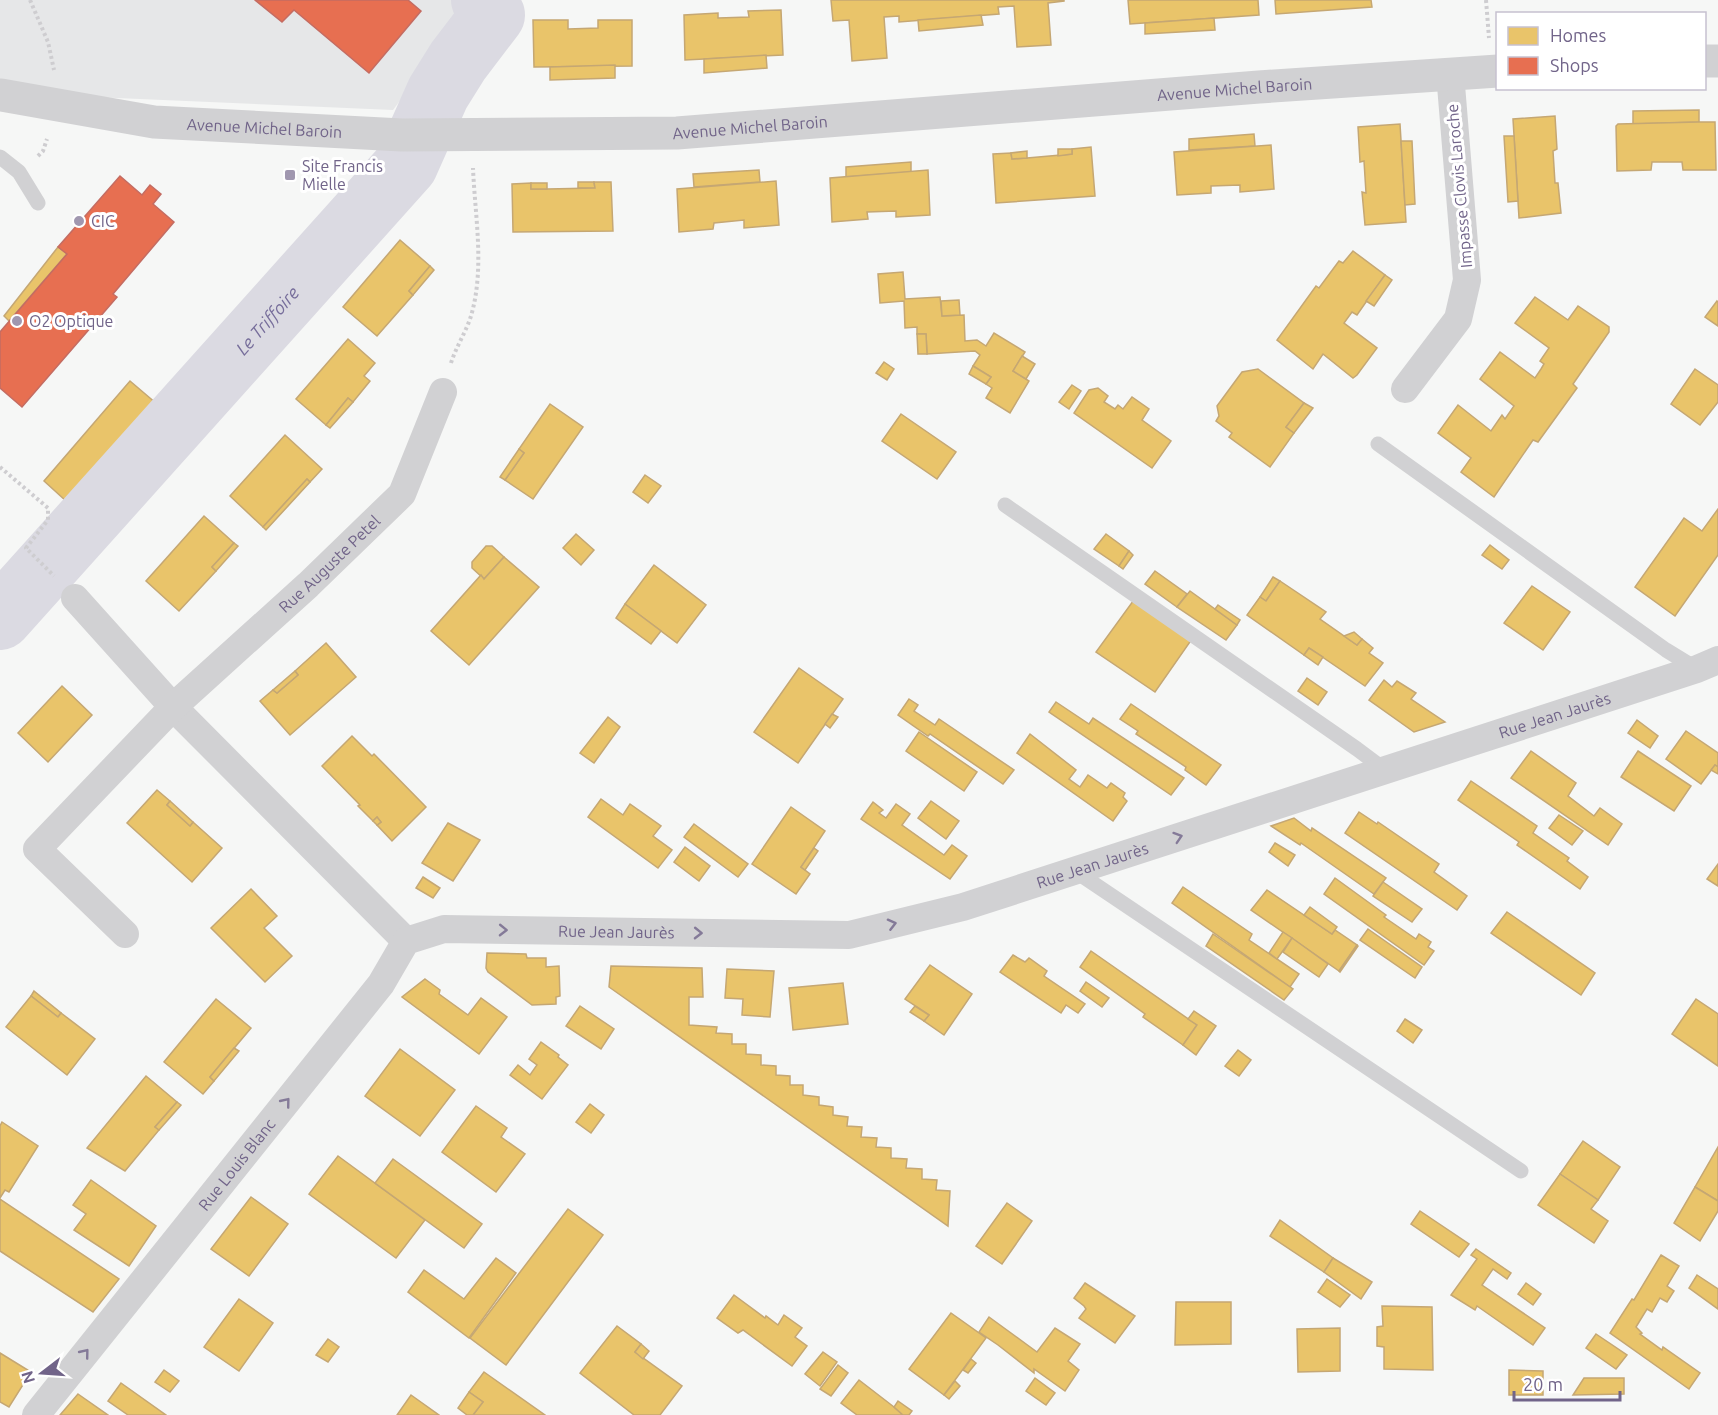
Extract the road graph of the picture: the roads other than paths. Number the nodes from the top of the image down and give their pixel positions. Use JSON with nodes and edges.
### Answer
{"nodes":[{"id":1,"x":1496,"y":71,"type":"edge"},
{"id":2,"x":1450,"y":73,"type":"junction"},
{"id":3,"x":0,"y":94,"type":"edge"},
{"id":4,"x":0,"y":157,"type":"edge"},
{"id":5,"x":38,"y":203,"type":"dead end"},
{"id":6,"x":1406,"y":388,"type":"dead end"},
{"id":7,"x":443,"y":392,"type":"road end"},
{"id":8,"x":1378,"y":444,"type":"dead end"},
{"id":9,"x":1005,"y":505,"type":"dead end"},
{"id":10,"x":67,"y":591,"type":"road end"},
{"id":11,"x":1707,"y":665,"type":"edge"},
{"id":12,"x":173,"y":707,"type":"junction"},
{"id":13,"x":1384,"y":770,"type":"junction"},
{"id":14,"x":1075,"y":871,"type":"junction"},
{"id":15,"x":125,"y":934,"type":"dead end"},
{"id":16,"x":406,"y":941,"type":"junction"},
{"id":17,"x":1521,"y":1171,"type":"dead end"},
{"id":18,"x":36,"y":1415,"type":"edge"}],
"edges":[{"from":1,"to":2,"type":"street","name":"Avenue Michel Baroin"},
{"from":2,"to":3,"type":"street","name":"Avenue Michel Baroin"},
{"from":2,"to":6,"type":"street","name":"Impasse Clovis Laroche"},
{"from":4,"to":5,"type":"lane"},
{"from":7,"to":12,"type":"street","name":"Rue Auguste Petel"},
{"from":8,"to":11,"type":"lane"},
{"from":9,"to":13,"type":"lane"},
{"from":10,"to":12,"type":"street"},
{"from":11,"to":13,"type":"street","name":"Rue Jean Jaurès"},
{"from":12,"to":15,"type":"street","name":"Rue Auguste Petel"},
{"from":12,"to":16,"type":"street"},
{"from":14,"to":13,"type":"street","name":"Rue Jean Jaurès","one_way":true},
{"from":16,"to":14,"type":"street","name":"Rue Jean Jaurès","one_way":true},
{"from":14,"to":17,"type":"lane"},
{"from":18,"to":16,"type":"street","name":"Rue Louis Blanc","one_way":true}]}
